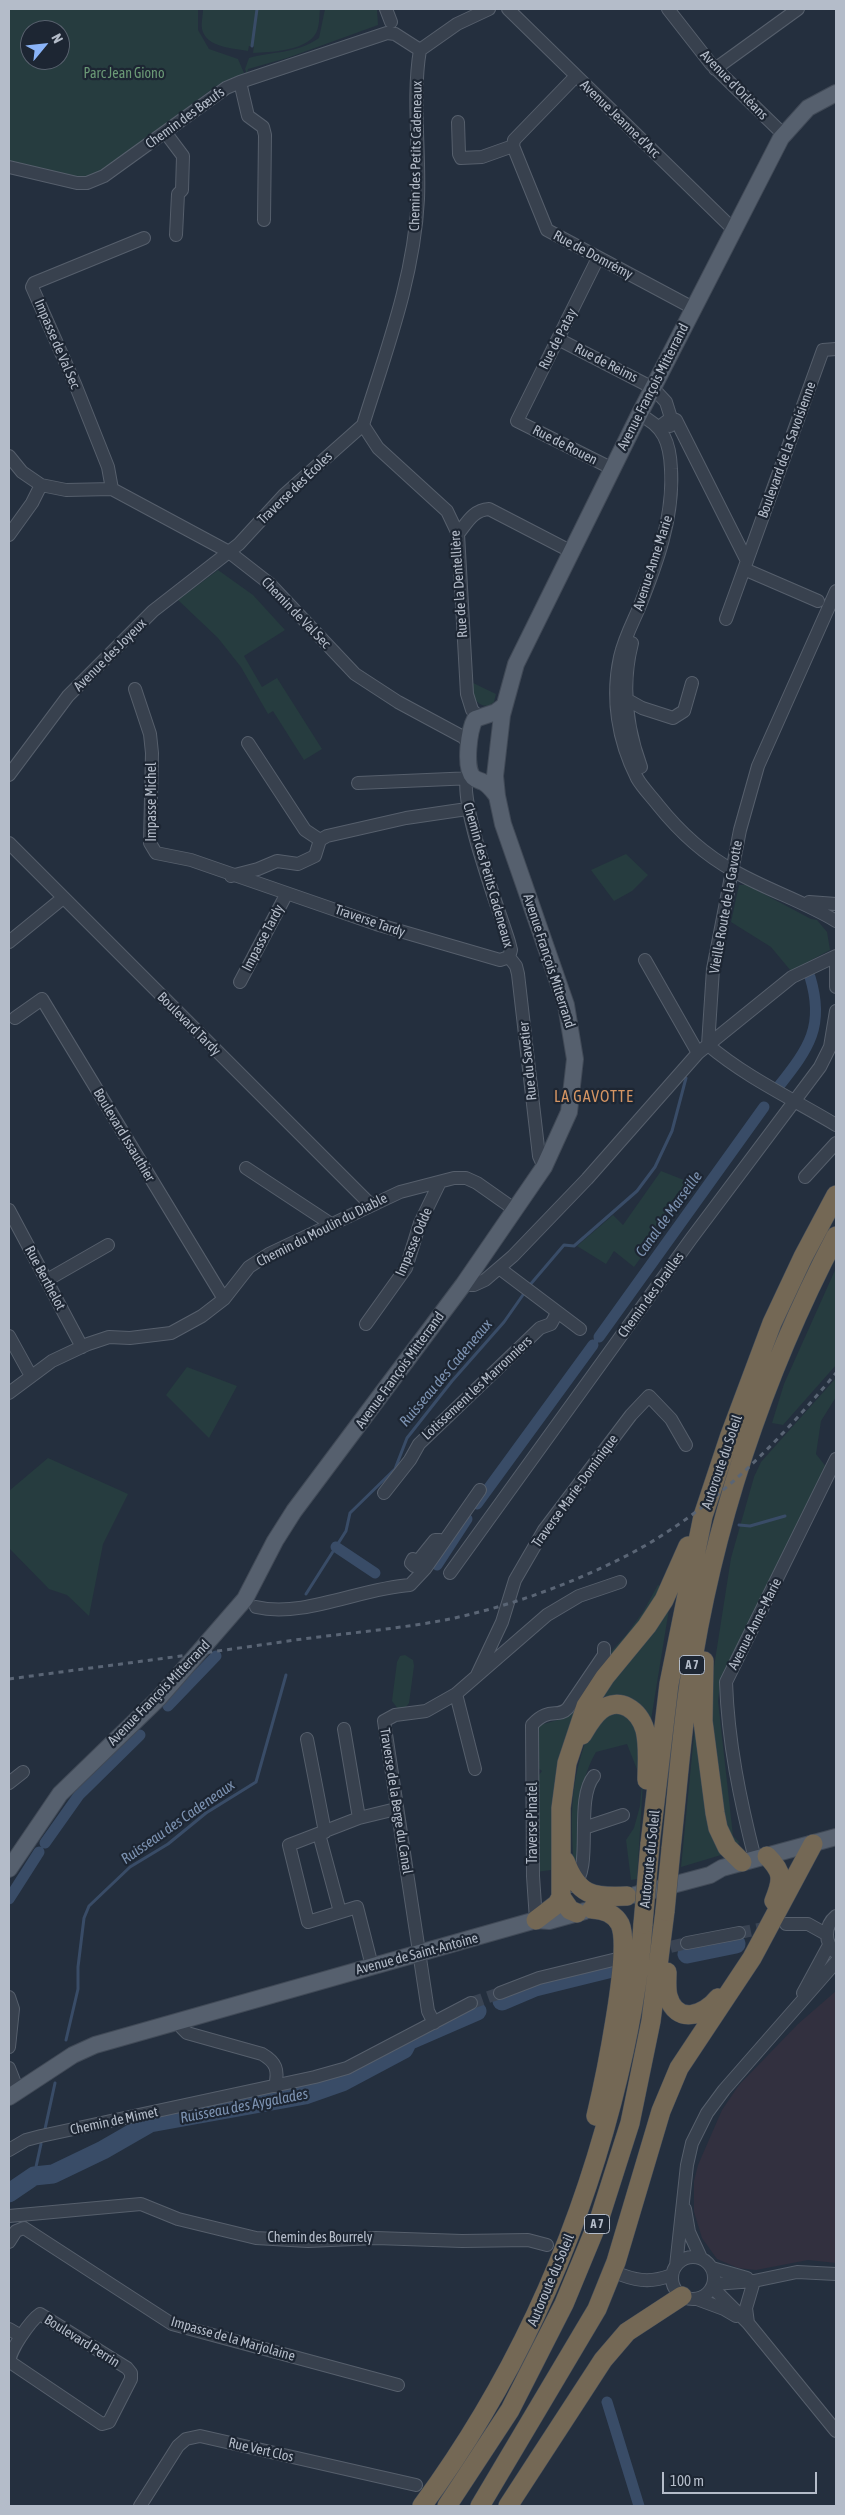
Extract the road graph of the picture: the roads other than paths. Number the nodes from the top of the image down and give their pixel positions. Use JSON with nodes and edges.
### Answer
{"nodes":[{"id":1,"x":386,"y":9,"type":"edge"},
{"id":2,"x":489,"y":9,"type":"edge"},
{"id":3,"x":508,"y":9,"type":"edge"},
{"id":4,"x":668,"y":9,"type":"edge"},
{"id":5,"x":798,"y":9,"type":"edge"},
{"id":6,"x":391,"y":22,"type":"dead end"},
{"id":7,"x":420,"y":50,"type":"junction"},
{"id":8,"x":715,"y":68,"type":"junction"},
{"id":9,"x":576,"y":76,"type":"junction"},
{"id":10,"x":240,"y":82,"type":"junction"},
{"id":11,"x":836,"y":93,"type":"edge"},
{"id":12,"x":458,"y":122,"type":"dead end"},
{"id":13,"x":165,"y":132,"type":"junction"},
{"id":14,"x":784,"y":135,"type":"junction"},
{"id":15,"x":513,"y":146,"type":"junction"},
{"id":16,"x":9,"y":167,"type":"edge"},
{"id":17,"x":264,"y":220,"type":"dead end"},
{"id":18,"x":733,"y":229,"type":"junction"},
{"id":19,"x":176,"y":235,"type":"dead end"},
{"id":20,"x":144,"y":238,"type":"dead end"},
{"id":21,"x":598,"y":258,"type":"junction"},
{"id":22,"x":693,"y":308,"type":"junction"},
{"id":23,"x":558,"y":339,"type":"junction"},
{"id":24,"x":836,"y":350,"type":"edge"},
{"id":25,"x":653,"y":388,"type":"junction"},
{"id":26,"x":639,"y":415,"type":"junction"},
{"id":27,"x":671,"y":418,"type":"junction"},
{"id":28,"x":517,"y":420,"type":"joint"},
{"id":29,"x":363,"y":425,"type":"junction"},
{"id":30,"x":659,"y":427,"type":"junction"},
{"id":31,"x":668,"y":448,"type":"junction"},
{"id":32,"x":9,"y":456,"type":"edge"},
{"id":33,"x":613,"y":469,"type":"junction"},
{"id":34,"x":41,"y":485,"type":"junction"},
{"id":35,"x":112,"y":489,"type":"junction"},
{"id":36,"x":458,"y":534,"type":"junction"},
{"id":37,"x":9,"y":535,"type":"edge"},
{"id":38,"x":229,"y":552,"type":"junction"},
{"id":39,"x":572,"y":552,"type":"junction"},
{"id":40,"x":745,"y":565,"type":"junction"},
{"id":41,"x":836,"y":591,"type":"edge"},
{"id":42,"x":818,"y":601,"type":"dead end"},
{"id":43,"x":634,"y":618,"type":"junction"},
{"id":44,"x":726,"y":619,"type":"dead end"},
{"id":45,"x":618,"y":675,"type":"junction"},
{"id":46,"x":692,"y":684,"type":"dead end"},
{"id":47,"x":135,"y":688,"type":"dead end"},
{"id":48,"x":626,"y":699,"type":"junction"},
{"id":49,"x":504,"y":706,"type":"junction"},
{"id":50,"x":642,"y":708,"type":"junction"},
{"id":51,"x":626,"y":714,"type":"junction"},
{"id":52,"x":483,"y":716,"type":"junction"},
{"id":53,"x":500,"y":725,"type":"junction"},
{"id":54,"x":248,"y":743,"type":"dead end"},
{"id":55,"x":469,"y":744,"type":"junction"},
{"id":56,"x":9,"y":775,"type":"edge"},
{"id":57,"x":477,"y":777,"type":"junction"},
{"id":58,"x":358,"y":783,"type":"dead end"},
{"id":59,"x":657,"y":803,"type":"junction"},
{"id":60,"x":467,"y":809,"type":"junction"},
{"id":61,"x":320,"y":840,"type":"junction"},
{"id":62,"x":9,"y":843,"type":"edge"},
{"id":63,"x":732,"y":870,"type":"junction"},
{"id":64,"x":231,"y":876,"type":"junction"},
{"id":65,"x":286,"y":895,"type":"junction"},
{"id":66,"x":62,"y":898,"type":"junction"},
{"id":67,"x":802,"y":901,"type":"junction"},
{"id":68,"x":836,"y":904,"type":"edge"},
{"id":69,"x":836,"y":912,"type":"edge"},
{"id":70,"x":836,"y":921,"type":"edge"},
{"id":71,"x":9,"y":942,"type":"edge"},
{"id":72,"x":836,"y":956,"type":"edge"},
{"id":73,"x":509,"y":957,"type":"junction"},
{"id":74,"x":645,"y":960,"type":"dead end"},
{"id":75,"x":836,"y":960,"type":"edge"},
{"id":76,"x":240,"y":982,"type":"dead end"},
{"id":77,"x":836,"y":987,"type":"edge"},
{"id":78,"x":836,"y":1011,"type":"edge"},
{"id":79,"x":15,"y":1018,"type":"dead end"},
{"id":80,"x":703,"y":1049,"type":"junction"},
{"id":81,"x":796,"y":1101,"type":"junction"},
{"id":82,"x":836,"y":1126,"type":"edge"},
{"id":83,"x":836,"y":1143,"type":"edge"},
{"id":84,"x":544,"y":1167,"type":"junction"},
{"id":85,"x":246,"y":1168,"type":"dead end"},
{"id":86,"x":805,"y":1177,"type":"dead end"},
{"id":87,"x":440,"y":1182,"type":"junction"},
{"id":88,"x":836,"y":1195,"type":"edge"},
{"id":89,"x":370,"y":1204,"type":"junction"},
{"id":90,"x":514,"y":1209,"type":"junction"},
{"id":91,"x":9,"y":1210,"type":"edge"},
{"id":92,"x":331,"y":1224,"type":"junction"},
{"id":93,"x":836,"y":1236,"type":"edge"},
{"id":94,"x":108,"y":1245,"type":"dead end"},
{"id":95,"x":499,"y":1268,"type":"junction"},
{"id":96,"x":47,"y":1280,"type":"junction"},
{"id":97,"x":463,"y":1285,"type":"junction"},
{"id":98,"x":224,"y":1299,"type":"junction"},
{"id":99,"x":557,"y":1312,"type":"junction"},
{"id":100,"x":366,"y":1324,"type":"dead end"},
{"id":101,"x":580,"y":1329,"type":"dead end"},
{"id":102,"x":9,"y":1336,"type":"edge"},
{"id":103,"x":82,"y":1346,"type":"junction"},
{"id":104,"x":31,"y":1376,"type":"junction"},
{"id":105,"x":9,"y":1393,"type":"edge"},
{"id":106,"x":686,"y":1445,"type":"dead end"},
{"id":107,"x":836,"y":1459,"type":"edge"},
{"id":108,"x":713,"y":1485,"type":"junction"},
{"id":109,"x":480,"y":1490,"type":"dead end"},
{"id":110,"x":384,"y":1493,"type":"dead end"},
{"id":111,"x":724,"y":1521,"type":"junction"},
{"id":112,"x":442,"y":1544,"type":"junction"},
{"id":113,"x":413,"y":1559,"type":"dead end"},
{"id":114,"x":450,"y":1573,"type":"dead end"},
{"id":115,"x":620,"y":1582,"type":"dead end"},
{"id":116,"x":256,"y":1607,"type":"dead end"},
{"id":117,"x":604,"y":1648,"type":"dead end"},
{"id":118,"x":476,"y":1677,"type":"junction"},
{"id":119,"x":456,"y":1694,"type":"junction"},
{"id":120,"x":344,"y":1730,"type":"dead end"},
{"id":121,"x":307,"y":1739,"type":"dead end"},
{"id":122,"x":571,"y":1750,"type":"junction"},
{"id":123,"x":475,"y":1769,"type":"dead end"},
{"id":124,"x":23,"y":1772,"type":"dead end"},
{"id":125,"x":594,"y":1776,"type":"dead end"},
{"id":126,"x":9,"y":1783,"type":"edge"},
{"id":127,"x":396,"y":1808,"type":"junction"},
{"id":128,"x":623,"y":1815,"type":"dead end"},
{"id":129,"x":359,"y":1818,"type":"junction"},
{"id":130,"x":584,"y":1828,"type":"junction"},
{"id":131,"x":322,"y":1833,"type":"junction"},
{"id":132,"x":836,"y":1837,"type":"edge"},
{"id":133,"x":813,"y":1844,"type":"junction"},
{"id":134,"x":648,"y":1845,"type":"junction"},
{"id":135,"x":754,"y":1859,"type":"junction"},
{"id":136,"x":9,"y":1869,"type":"edge"},
{"id":137,"x":566,"y":1890,"type":"junction"},
{"id":138,"x":628,"y":1896,"type":"junction"},
{"id":139,"x":584,"y":1911,"type":"junction"},
{"id":140,"x":666,"y":1911,"type":"junction"},
{"id":141,"x":340,"y":1912,"type":"junction"},
{"id":142,"x":836,"y":1916,"type":"edge"},
{"id":143,"x":536,"y":1920,"type":"junction"},
{"id":144,"x":786,"y":1924,"type":"tunnel mouth"},
{"id":145,"x":739,"y":1933,"type":"tunnel mouth"},
{"id":146,"x":687,"y":1943,"type":"tunnel mouth"},
{"id":147,"x":830,"y":1944,"type":"edge"},
{"id":148,"x":419,"y":1954,"type":"junction"},
{"id":149,"x":617,"y":1959,"type":"dead end"},
{"id":150,"x":836,"y":1962,"type":"edge"},
{"id":151,"x":372,"y":1966,"type":"junction"},
{"id":152,"x":500,"y":1993,"type":"tunnel mouth"},
{"id":153,"x":9,"y":1996,"type":"edge"},
{"id":154,"x":472,"y":2004,"type":"tunnel mouth"},
{"id":155,"x":792,"y":2013,"type":"junction"},
{"id":156,"x":180,"y":2020,"type":"junction"},
{"id":157,"x":434,"y":2023,"type":"junction"},
{"id":158,"x":9,"y":2047,"type":"edge"},
{"id":159,"x":9,"y":2068,"type":"edge"},
{"id":160,"x":275,"y":2086,"type":"junction"},
{"id":161,"x":13,"y":2094,"type":"edge"},
{"id":162,"x":9,"y":2150,"type":"edge"},
{"id":163,"x":683,"y":2200,"type":"junction"},
{"id":164,"x":9,"y":2216,"type":"edge"},
{"id":165,"x":569,"y":2239,"type":"junction"},
{"id":166,"x":9,"y":2242,"type":"edge"},
{"id":167,"x":547,"y":2246,"type":"dead end"},
{"id":168,"x":701,"y":2258,"type":"junction"},
{"id":169,"x":712,"y":2268,"type":"junction"},
{"id":170,"x":674,"y":2270,"type":"junction"},
{"id":171,"x":836,"y":2274,"type":"edge"},
{"id":172,"x":622,"y":2276,"type":"dead end"},
{"id":173,"x":754,"y":2281,"type":"junction"},
{"id":174,"x":713,"y":2286,"type":"junction"},
{"id":175,"x":690,"y":2297,"type":"junction"},
{"id":176,"x":748,"y":2323,"type":"junction"},
{"id":177,"x":9,"y":2329,"type":"edge"},
{"id":178,"x":21,"y":2336,"type":"junction"},
{"id":179,"x":398,"y":2385,"type":"dead end"},
{"id":180,"x":836,"y":2431,"type":"edge"},
{"id":181,"x":416,"y":2485,"type":"dead end"},
{"id":182,"x":140,"y":2506,"type":"edge"},
{"id":183,"x":422,"y":2506,"type":"edge"},
{"id":184,"x":447,"y":2506,"type":"edge"},
{"id":185,"x":480,"y":2506,"type":"edge"},
{"id":186,"x":508,"y":2506,"type":"edge"}],
"edges":[{"from":1,"to":6,"type":"street"},
{"from":2,"to":7,"type":"street"},
{"from":3,"to":9,"type":"street","name":"Avenue Jeanne d'Arc"},
{"from":4,"to":8,"type":"street","name":"Avenue d'Orléans"},
{"from":5,"to":8,"type":"street"},
{"from":7,"to":10,"type":"street","name":"Chemin des Bœufs"},
{"from":7,"to":29,"type":"street","name":"Chemin des Petits Cadeneaux"},
{"from":8,"to":14,"type":"street","name":"Avenue d'Orléans"},
{"from":9,"to":15,"type":"street"},
{"from":9,"to":18,"type":"street","name":"Avenue Jeanne d'Arc"},
{"from":10,"to":13,"type":"street","name":"Chemin des Bœufs"},
{"from":10,"to":17,"type":"street"},
{"from":11,"to":14,"type":"main road","name":"Avenue François Mitterrand"},
{"from":12,"to":15,"type":"street"},
{"from":13,"to":16,"type":"street","name":"Chemin des Bœufs"},
{"from":13,"to":19,"type":"street"},
{"from":14,"to":18,"type":"main road","name":"Avenue François Mitterrand"},
{"from":15,"to":21,"type":"street","name":"Rue de Domrémy"},
{"from":18,"to":22,"type":"main road","name":"Avenue François Mitterrand"},
{"from":20,"to":35,"type":"street","name":"Impasse de Val Sec"},
{"from":21,"to":22,"type":"street","name":"Rue de Domrémy"},
{"from":21,"to":23,"type":"street","name":"Rue de Patay"},
{"from":22,"to":25,"type":"main road","name":"Avenue François Mitterrand"},
{"from":23,"to":25,"type":"street","name":"Rue de Reims"},
{"from":23,"to":28,"type":"street","name":"Rue de Patay"},
{"from":24,"to":40,"type":"street","name":"Boulevard de la Savoisienne"},
{"from":25,"to":26,"type":"main road","name":"Avenue François Mitterrand"},
{"from":25,"to":27,"type":"street"},
{"from":26,"to":30,"type":"street"},
{"from":26,"to":33,"type":"main road","name":"Avenue François Mitterrand"},
{"from":27,"to":30,"type":"street"},
{"from":27,"to":31,"type":"street","name":"Avenue Anne Marie"},
{"from":27,"to":40,"type":"street"},
{"from":28,"to":33,"type":"street","name":"Rue de Rouen"},
{"from":29,"to":36,"type":"street","name":"Rue de la Dentellière"},
{"from":29,"to":38,"type":"street","name":"Traverse des Écoles"},
{"from":30,"to":31,"type":"street","name":"Avenue Anne Marie"},
{"from":31,"to":43,"type":"street","name":"Avenue Anne Marie"},
{"from":32,"to":34,"type":"street","name":"Chemin de Val Sec"},
{"from":33,"to":39,"type":"main road","name":"Avenue François Mitterrand"},
{"from":34,"to":35,"type":"street","name":"Chemin de Val Sec"},
{"from":34,"to":37,"type":"street"},
{"from":35,"to":38,"type":"street","name":"Chemin de Val Sec"},
{"from":36,"to":39,"type":"street"},
{"from":36,"to":52,"type":"street","name":"Rue de la Dentellière"},
{"from":38,"to":55,"type":"street","name":"Chemin de Val Sec"},
{"from":38,"to":56,"type":"street","name":"Avenue des Joyeux"},
{"from":39,"to":49,"type":"main road","name":"Avenue François Mitterrand"},
{"from":40,"to":42,"type":"street"},
{"from":40,"to":44,"type":"street","name":"Boulevard de la Savoisienne"},
{"from":41,"to":63,"type":"street","name":"Vieille Route de la Gavotte"},
{"from":43,"to":45,"type":"street","name":"Avenue Anne Marie"},
{"from":43,"to":48,"type":"street","name":"Avenue Anne Marie"},
{"from":45,"to":51,"type":"street"},
{"from":45,"to":59,"type":"street","name":"Avenue Anne Marie"},
{"from":46,"to":50,"type":"street"},
{"from":47,"to":64,"type":"street","name":"Impasse Michel"},
{"from":48,"to":50,"type":"street"},
{"from":48,"to":51,"type":"street","name":"Avenue Anne Marie"},
{"from":49,"to":52,"type":"main road"},
{"from":49,"to":53,"type":"main road","name":"Avenue François Mitterrand"},
{"from":50,"to":51,"type":"street"},
{"from":51,"to":59,"type":"street","name":"Avenue Anne Marie"},
{"from":52,"to":53,"type":"main road"},
{"from":52,"to":55,"type":"main road"},
{"from":53,"to":57,"type":"main road","name":"Avenue François Mitterrand"},
{"from":54,"to":61,"type":"street"},
{"from":55,"to":57,"type":"main road"},
{"from":57,"to":58,"type":"street"},
{"from":57,"to":60,"type":"street","name":"Chemin des Petits Cadeneaux"},
{"from":57,"to":84,"type":"main road","name":"Avenue François Mitterrand"},
{"from":59,"to":63,"type":"street","name":"Avenue Anne Marie"},
{"from":60,"to":61,"type":"street"},
{"from":60,"to":73,"type":"street","name":"Chemin des Petits Cadeneaux"},
{"from":61,"to":64,"type":"street"},
{"from":62,"to":66,"type":"street","name":"Boulevard Tardy"},
{"from":63,"to":67,"type":"street","name":"Avenue Anne Marie"},
{"from":63,"to":80,"type":"street","name":"Vieille Route de la Gavotte"},
{"from":64,"to":65,"type":"street","name":"Traverse Tardy"},
{"from":65,"to":73,"type":"street","name":"Traverse Tardy"},
{"from":65,"to":76,"type":"street","name":"Impasse Tardy"},
{"from":66,"to":71,"type":"street"},
{"from":66,"to":89,"type":"street","name":"Boulevard Tardy"},
{"from":67,"to":68,"type":"street","name":"Avenue Anne Marie"},
{"from":67,"to":70,"type":"street","name":"Avenue Anne Marie"},
{"from":69,"to":70,"type":"street"},
{"from":72,"to":80,"type":"street"},
{"from":73,"to":84,"type":"street","name":"Rue du Savetier"},
{"from":74,"to":80,"type":"street"},
{"from":75,"to":77,"type":"street"},
{"from":78,"to":81,"type":"street","name":"Chemin des Drailles"},
{"from":79,"to":98,"type":"street","name":"Boulevard Issauthier"},
{"from":80,"to":81,"type":"street"},
{"from":80,"to":95,"type":"street"},
{"from":81,"to":82,"type":"street"},
{"from":81,"to":114,"type":"street","name":"Chemin des Drailles"},
{"from":83,"to":86,"type":"street"},
{"from":84,"to":90,"type":"main road","name":"Avenue François Mitterrand"},
{"from":85,"to":92,"type":"street"},
{"from":87,"to":89,"type":"street","name":"Chemin du Moulin du Diable"},
{"from":87,"to":90,"type":"street","name":"Chemin du Moulin du Diable"},
{"from":87,"to":100,"type":"street","name":"Impasse Odde"},
{"from":88,"to":108,"type":"highway","name":"Autoroute du Soleil","number":"A 7"},
{"from":89,"to":92,"type":"street","name":"Chemin du Moulin du Diable"},
{"from":90,"to":97,"type":"main road","name":"Avenue François Mitterrand"},
{"from":91,"to":96,"type":"street","name":"Rue Berthelot"},
{"from":92,"to":98,"type":"street","name":"Chemin du Moulin du Diable"},
{"from":93,"to":111,"type":"highway","name":"Autoroute du Soleil","number":"A 7"},
{"from":94,"to":96,"type":"street"},
{"from":95,"to":97,"type":"street"},
{"from":95,"to":99,"type":"street"},
{"from":96,"to":103,"type":"street","name":"Rue Berthelot"},
{"from":97,"to":136,"type":"main road","name":"Avenue François Mitterrand"},
{"from":98,"to":103,"type":"street","name":"Chemin du Moulin du Diable"},
{"from":99,"to":101,"type":"street"},
{"from":99,"to":110,"type":"street","name":"Lotissement les Marronniers"},
{"from":102,"to":104,"type":"street"},
{"from":103,"to":104,"type":"street","name":"Chemin du Moulin du Diable"},
{"from":104,"to":105,"type":"street","name":"Chemin du Moulin du Diable"},
{"from":106,"to":118,"type":"street","name":"Traverse Marie-Dominique"},
{"from":107,"to":135,"type":"street","name":"Avenue Anne-Marie"},
{"from":108,"to":122,"type":"highway"},
{"from":108,"to":134,"type":"highway","name":"Autoroute du Soleil","number":"A 7"},
{"from":109,"to":112,"type":"street"},
{"from":111,"to":135,"type":"highway"},
{"from":111,"to":140,"type":"highway","name":"Autoroute du Soleil","number":"A 7","bridge":true},
{"from":112,"to":113,"type":"street"},
{"from":112,"to":116,"type":"street"},
{"from":115,"to":118,"type":"street","name":"Traverse de la Berge du Canal"},
{"from":117,"to":143,"type":"street","name":"Traverse Pinatel"},
{"from":118,"to":119,"type":"street","name":"Traverse de la Berge du Canal"},
{"from":119,"to":123,"type":"street"},
{"from":119,"to":127,"type":"street","name":"Traverse de la Berge du Canal"},
{"from":120,"to":129,"type":"street"},
{"from":121,"to":131,"type":"street"},
{"from":122,"to":134,"type":"highway"},
{"from":122,"to":137,"type":"highway"},
{"from":124,"to":126,"type":"street"},
{"from":125,"to":130,"type":"street"},
{"from":127,"to":129,"type":"street"},
{"from":127,"to":148,"type":"street","name":"Traverse de la Berge du Canal"},
{"from":128,"to":130,"type":"street"},
{"from":129,"to":131,"type":"street"},
{"from":130,"to":137,"type":"street"},
{"from":131,"to":141,"type":"street"},
{"from":131,"to":141,"type":"street"},
{"from":132,"to":133,"type":"main road","name":"Avenue de Saint-Antoine"},
{"from":133,"to":135,"type":"main road","name":"Avenue de Saint-Antoine"},
{"from":133,"to":185,"type":"highway"},
{"from":134,"to":165,"type":"highway","name":"Autoroute du Soleil","number":"A 7","bridge":true},
{"from":135,"to":138,"type":"main road","name":"Avenue de Saint-Antoine"},
{"from":135,"to":140,"type":"highway"},
{"from":137,"to":138,"type":"highway"},
{"from":137,"to":139,"type":"highway"},
{"from":137,"to":143,"type":"highway"},
{"from":138,"to":139,"type":"main road","name":"Avenue de Saint-Antoine"},
{"from":139,"to":143,"type":"main road","name":"Avenue de Saint-Antoine"},
{"from":139,"to":165,"type":"highway"},
{"from":140,"to":184,"type":"highway","name":"Autoroute du Soleil","number":"A 7"},
{"from":141,"to":151,"type":"street"},
{"from":142,"to":147,"type":"street"},
{"from":143,"to":148,"type":"main road","name":"Avenue de Saint-Antoine"},
{"from":144,"to":147,"type":"street"},
{"from":145,"to":146,"type":"street"},
{"from":147,"to":155,"type":"street"},
{"from":148,"to":151,"type":"main road","name":"Avenue de Saint-Antoine"},
{"from":148,"to":157,"type":"street","name":"Traverse de la Berge du Canal"},
{"from":149,"to":152,"type":"street"},
{"from":150,"to":155,"type":"street"},
{"from":151,"to":156,"type":"main road","name":"Avenue de Saint-Antoine"},
{"from":153,"to":158,"type":"street"},
{"from":154,"to":157,"type":"street","name":"Chemin de Mimet"},
{"from":155,"to":163,"type":"street"},
{"from":156,"to":160,"type":"street"},
{"from":156,"to":161,"type":"main road","name":"Avenue de Saint-Antoine"},
{"from":157,"to":160,"type":"street","name":"Chemin de Mimet"},
{"from":159,"to":161,"type":"street"},
{"from":160,"to":162,"type":"street","name":"Chemin de Mimet"},
{"from":163,"to":168,"type":"street"},
{"from":163,"to":170,"type":"street"},
{"from":164,"to":167,"type":"street","name":"Chemin des Bourrely"},
{"from":165,"to":183,"type":"highway","name":"Autoroute du Soleil","number":"A 7"},
{"from":166,"to":179,"type":"street","name":"Impasse de la Marjolaine"},
{"from":168,"to":169,"type":"street"},
{"from":168,"to":170,"type":"street"},
{"from":169,"to":173,"type":"street"},
{"from":169,"to":174,"type":"street"},
{"from":170,"to":172,"type":"street"},
{"from":170,"to":175,"type":"street"},
{"from":171,"to":173,"type":"street"},
{"from":173,"to":174,"type":"street"},
{"from":173,"to":176,"type":"street"},
{"from":174,"to":175,"type":"street"},
{"from":174,"to":176,"type":"street"},
{"from":175,"to":176,"type":"street"},
{"from":175,"to":186,"type":"highway"},
{"from":176,"to":180,"type":"street"},
{"from":177,"to":178,"type":"street"},
{"from":178,"to":178,"type":"street","name":"Boulevard Perrin"},
{"from":181,"to":182,"type":"street","name":"Rue Vert Clos"}]}
